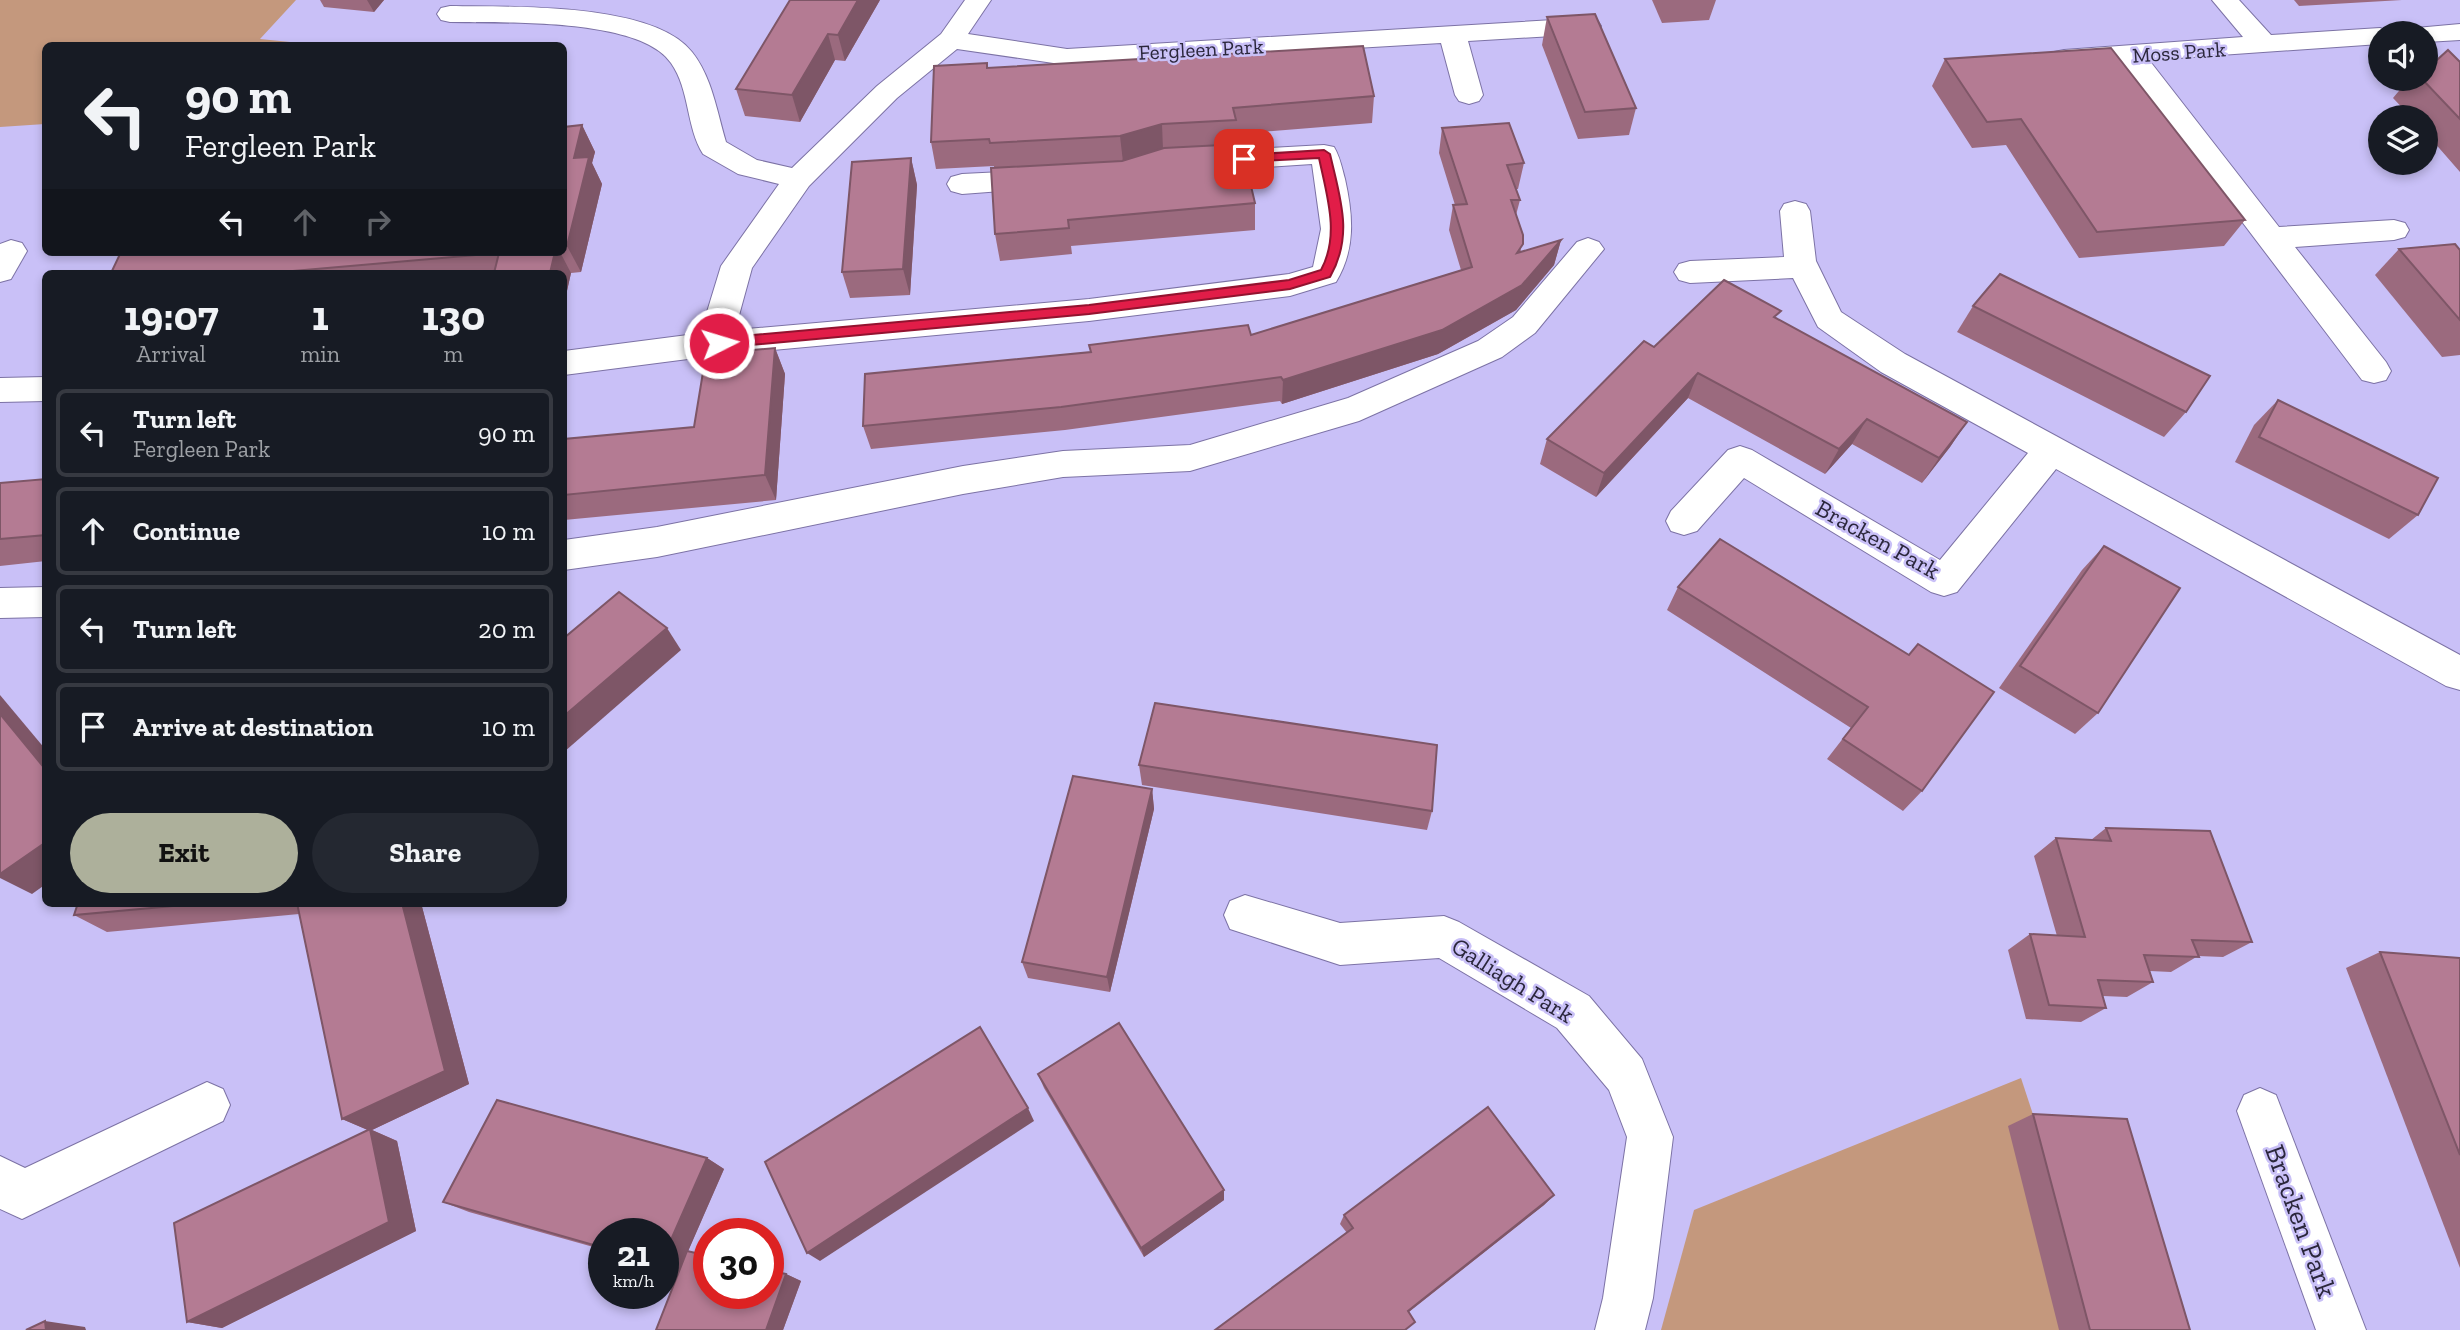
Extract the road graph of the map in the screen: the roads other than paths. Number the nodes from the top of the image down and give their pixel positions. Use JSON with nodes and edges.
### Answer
{"nodes":[{"id":1,"x":978,"y":0,"type":"edge"},
{"id":2,"x":2225,"y":0,"type":"edge"},
{"id":3,"x":450,"y":14,"type":"dead end"},
{"id":4,"x":1587,"y":26,"type":"edge"},
{"id":5,"x":2460,"y":32,"type":"edge"},
{"id":6,"x":2438,"y":33,"type":"edge"},
{"id":7,"x":1452,"y":34,"type":"junction"},
{"id":8,"x":2368,"y":37,"type":"edge"},
{"id":9,"x":951,"y":40,"type":"junction"},
{"id":10,"x":2266,"y":46,"type":"junction"},
{"id":11,"x":2130,"y":55,"type":"junction"},
{"id":12,"x":2033,"y":60,"type":"edge"},
{"id":13,"x":1469,"y":95,"type":"dead end"},
{"id":14,"x":1163,"y":163,"type":"edge"},
{"id":15,"x":1070,"y":178,"type":"edge"},
{"id":16,"x":799,"y":179,"type":"junction"},
{"id":17,"x":962,"y":184,"type":"dead end"},
{"id":18,"x":1795,"y":211,"type":"dead end"},
{"id":19,"x":2394,"y":230,"type":"dead end"},
{"id":20,"x":2269,"y":237,"type":"junction"},
{"id":21,"x":1588,"y":250,"type":"dead end"},
{"id":22,"x":1803,"y":267,"type":"junction"},
{"id":23,"x":1690,"y":272,"type":"dead end"},
{"id":24,"x":719,"y":343,"type":"junction"},
{"id":25,"x":567,"y":363,"type":"edge"},
{"id":26,"x":2374,"y":371,"type":"dead end"},
{"id":27,"x":42,"y":389,"type":"edge"},
{"id":28,"x":0,"y":390,"type":"edge"},
{"id":29,"x":2051,"y":450,"type":"junction"},
{"id":30,"x":1684,"y":522,"type":"dead end"},
{"id":31,"x":567,"y":555,"type":"edge"},
{"id":32,"x":0,"y":603,"type":"edge"},
{"id":33,"x":42,"y":603,"type":"edge"},
{"id":34,"x":2460,"y":674,"type":"edge"},
{"id":35,"x":1245,"y":915,"type":"dead end"},
{"id":36,"x":207,"y":1105,"type":"dead end"},
{"id":37,"x":2260,"y":1111,"type":"dead end"},
{"id":38,"x":0,"y":1180,"type":"edge"},
{"id":39,"x":1620,"y":1330,"type":"edge"},
{"id":40,"x":2341,"y":1330,"type":"edge"}],
"edges":[{"from":1,"to":9,"type":"street"},
{"from":2,"to":10,"type":"street"},
{"from":3,"to":16,"type":"street"},
{"from":4,"to":7,"type":"street","name":"Fergleen Park"},
{"from":5,"to":6,"type":"street"},
{"from":7,"to":9,"type":"street","name":"Fergleen Park"},
{"from":7,"to":13,"type":"street"},
{"from":8,"to":10,"type":"street","name":"Moss Park"},
{"from":9,"to":16,"type":"street"},
{"from":10,"to":11,"type":"street","name":"Moss Park"},
{"from":11,"to":12,"type":"street","name":"Moss Park"},
{"from":11,"to":20,"type":"street"},
{"from":14,"to":24,"type":"street"},
{"from":15,"to":17,"type":"street"},
{"from":16,"to":24,"type":"street"},
{"from":18,"to":22,"type":"street"},
{"from":19,"to":20,"type":"street"},
{"from":20,"to":26,"type":"street"},
{"from":21,"to":31,"type":"street"},
{"from":22,"to":23,"type":"street"},
{"from":22,"to":29,"type":"street"},
{"from":24,"to":25,"type":"street"},
{"from":27,"to":28,"type":"street"},
{"from":29,"to":30,"type":"street","name":"Bracken Park"},
{"from":29,"to":34,"type":"street"},
{"from":32,"to":33,"type":"street"},
{"from":35,"to":39,"type":"street","name":"Galliagh Park"},
{"from":36,"to":38,"type":"street"},
{"from":37,"to":40,"type":"street","name":"Bracken Park"}]}
